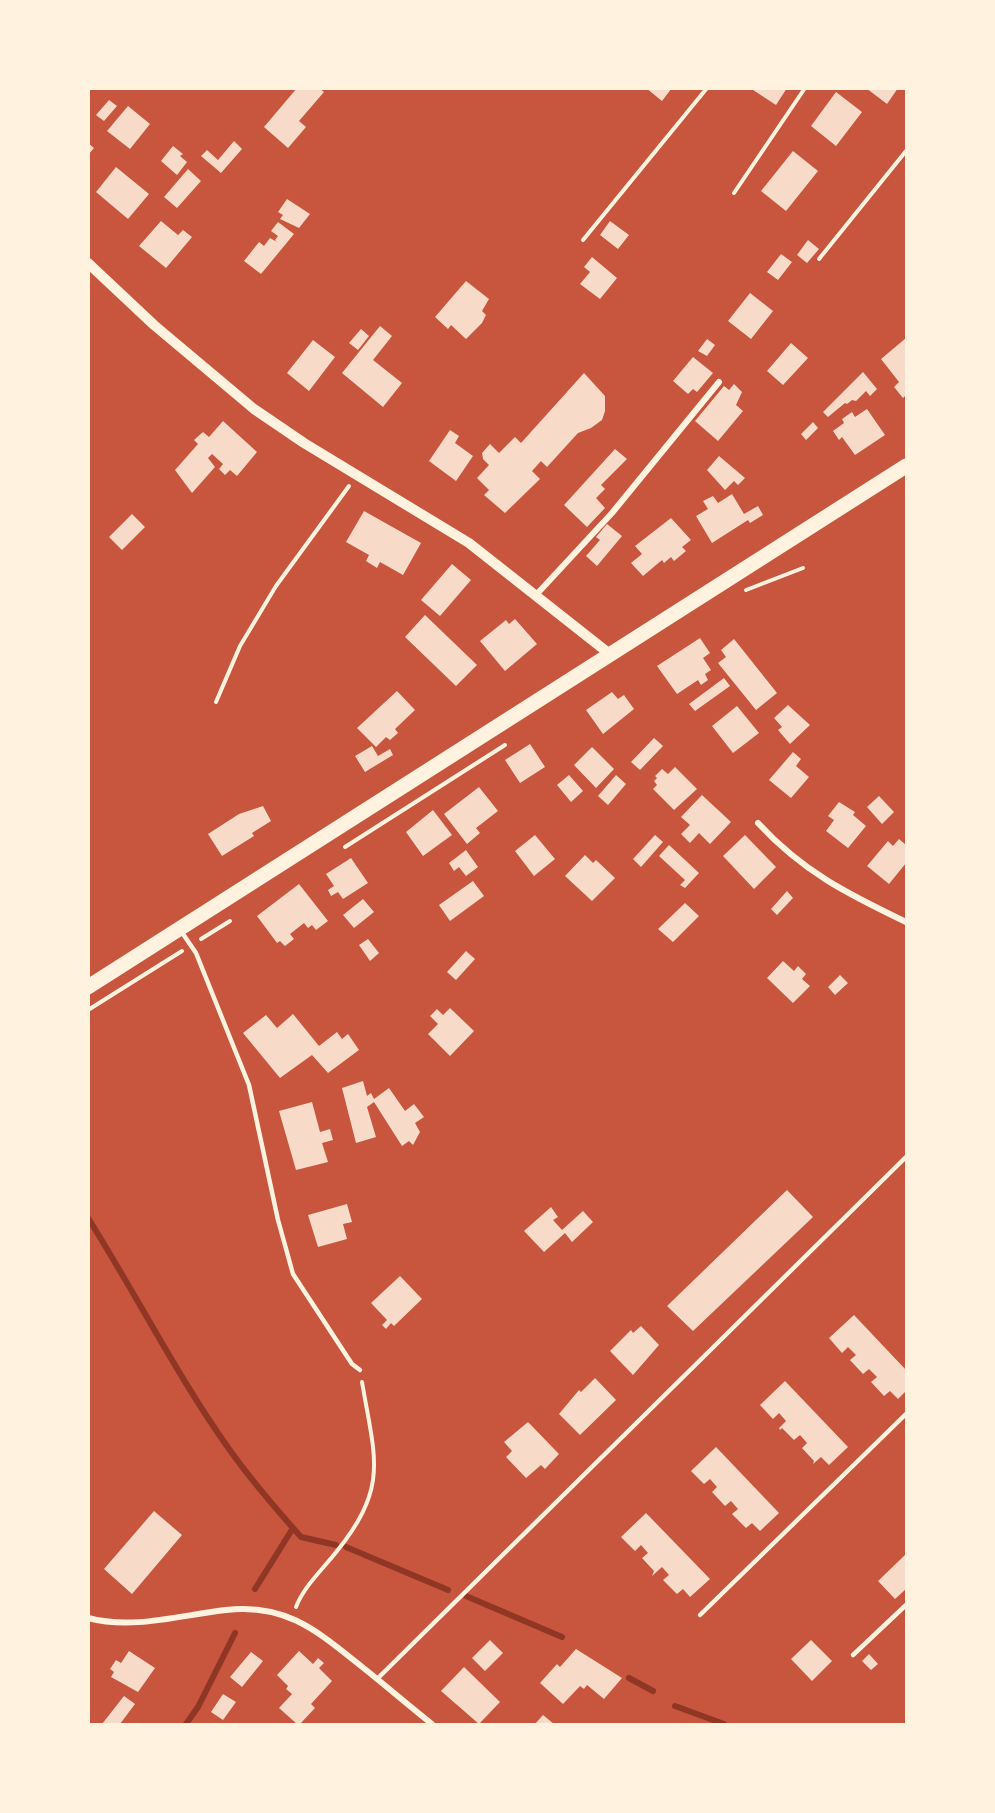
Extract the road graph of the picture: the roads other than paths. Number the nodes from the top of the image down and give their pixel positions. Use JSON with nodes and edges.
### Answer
{"nodes":[{"id":1,"x":88,"y":263,"type":"edge"},
{"id":2,"x":719,"y":382,"type":"dead end"},
{"id":3,"x":906,"y":466,"type":"edge"},
{"id":4,"x":536,"y":595,"type":"junction"},
{"id":5,"x":611,"y":655,"type":"junction"},
{"id":6,"x":758,"y":823,"type":"dead end"},
{"id":7,"x":906,"y":922,"type":"edge"},
{"id":8,"x":180,"y":929,"type":"junction"},
{"id":9,"x":88,"y":987,"type":"edge"},
{"id":10,"x":906,"y":1157,"type":"edge"},
{"id":11,"x":360,"y":1370,"type":"road end"},
{"id":12,"x":906,"y":1414,"type":"edge"},
{"id":13,"x":906,"y":1605,"type":"edge"},
{"id":14,"x":700,"y":1614,"type":"dead end"},
{"id":15,"x":88,"y":1618,"type":"edge"},
{"id":16,"x":853,"y":1655,"type":"dead end"},
{"id":17,"x":377,"y":1679,"type":"junction"},
{"id":18,"x":432,"y":1725,"type":"edge"}],
"edges":[{"from":1,"to":4,"type":"street"},
{"from":2,"to":4,"type":"street"},
{"from":3,"to":5,"type":"main road"},
{"from":4,"to":5,"type":"street"},
{"from":5,"to":8,"type":"main road"},
{"from":6,"to":7,"type":"street"},
{"from":8,"to":9,"type":"main road"},
{"from":8,"to":11,"type":"lane"},
{"from":10,"to":17,"type":"lane"},
{"from":12,"to":14,"type":"lane"},
{"from":13,"to":16,"type":"lane"},
{"from":15,"to":17,"type":"street"},
{"from":17,"to":18,"type":"street"}]}
